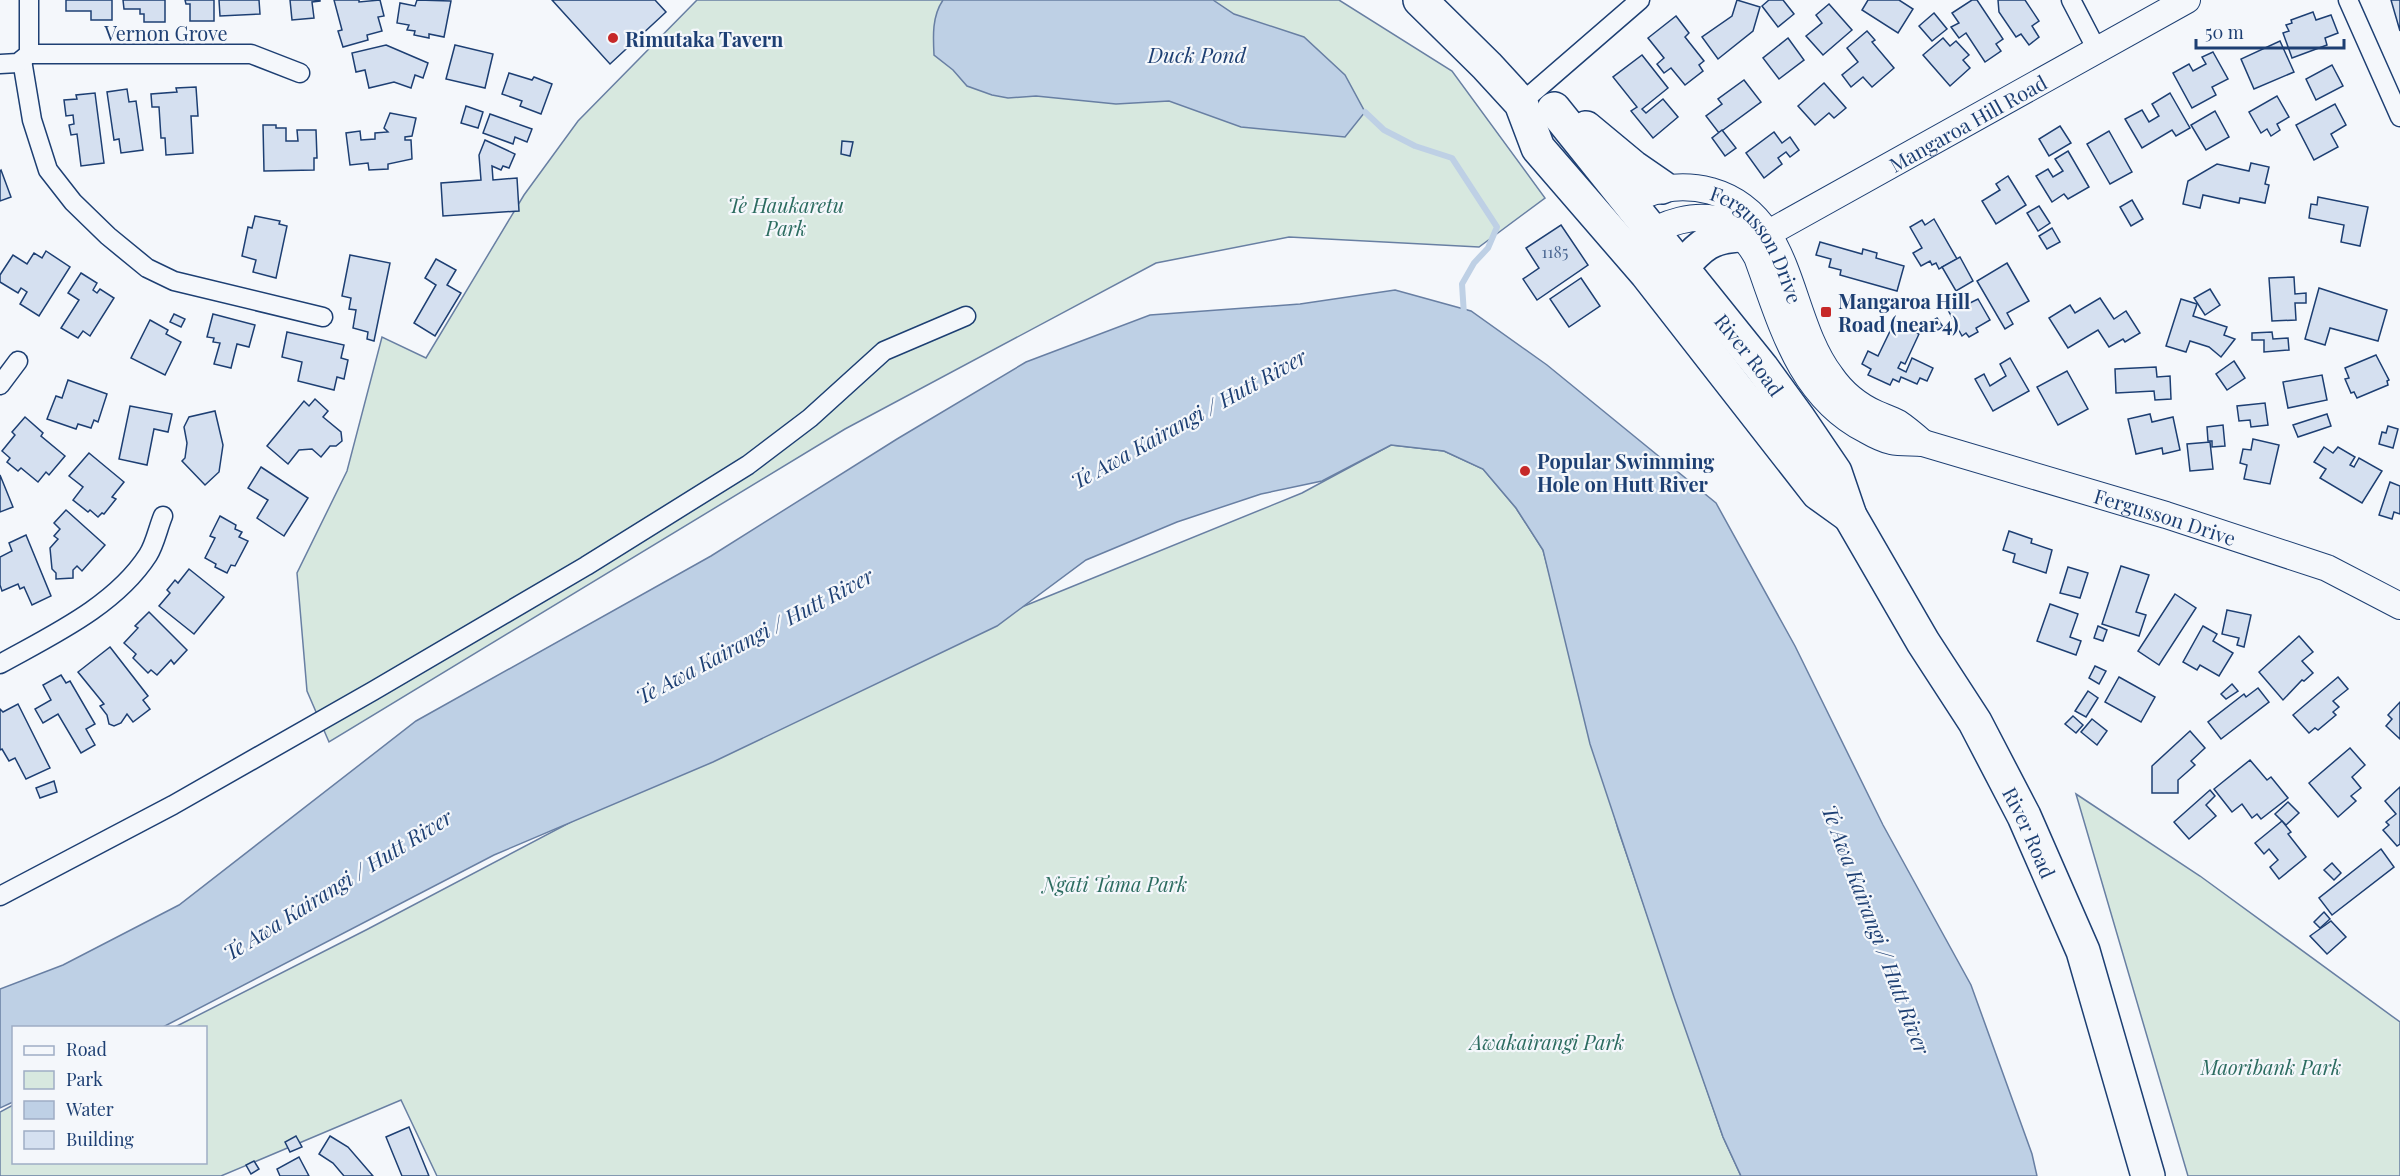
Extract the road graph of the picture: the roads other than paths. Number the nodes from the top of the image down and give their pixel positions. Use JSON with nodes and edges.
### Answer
{"nodes":[{"id":1,"x":29,"y":0,"type":"edge"},
{"id":2,"x":1420,"y":0,"type":"edge"},
{"id":3,"x":1640,"y":0,"type":"edge"},
{"id":4,"x":2071,"y":0,"type":"edge"},
{"id":5,"x":2187,"y":0,"type":"edge"},
{"id":6,"x":2348,"y":0,"type":"edge"},
{"id":7,"x":2097,"y":50,"type":"junction"},
{"id":8,"x":25,"y":57,"type":"junction"},
{"id":9,"x":0,"y":64,"type":"edge"},
{"id":10,"x":300,"y":73,"type":"dead end"},
{"id":11,"x":1521,"y":103,"type":"junction"},
{"id":12,"x":1554,"y":108,"type":"junction"},
{"id":13,"x":2400,"y":117,"type":"edge"},
{"id":14,"x":1662,"y":187,"type":"junction"},
{"id":15,"x":1630,"y":204,"type":"junction"},
{"id":16,"x":1603,"y":224,"type":"junction"},
{"id":17,"x":1753,"y":238,"type":"junction"},
{"id":18,"x":1639,"y":241,"type":"junction"},
{"id":19,"x":1682,"y":267,"type":"junction"},
{"id":20,"x":966,"y":316,"type":"dead end"},
{"id":21,"x":323,"y":317,"type":"dead end"},
{"id":22,"x":18,"y":361,"type":"dead end"},
{"id":23,"x":0,"y":386,"type":"edge"},
{"id":24,"x":163,"y":516,"type":"dead end"},
{"id":25,"x":1850,"y":516,"type":"junction"},
{"id":26,"x":2400,"y":606,"type":"edge"},
{"id":27,"x":0,"y":664,"type":"edge"},
{"id":28,"x":0,"y":896,"type":"edge"},
{"id":29,"x":2148,"y":1176,"type":"edge"}],
"edges":[{"from":1,"to":8,"type":"street"},
{"from":2,"to":11,"type":"highway"},
{"from":3,"to":11,"type":"street"},
{"from":4,"to":7,"type":"street"},
{"from":5,"to":7,"type":"main road","name":"Mangaroa Hill Road"},
{"from":6,"to":13,"type":"street"},
{"from":7,"to":17,"type":"main road","name":"Mangaroa Hill Road"},
{"from":8,"to":9,"type":"street","name":"Vernon Grove"},
{"from":8,"to":10,"type":"street","name":"Vernon Grove"},
{"from":8,"to":21,"type":"street"},
{"from":11,"to":12,"type":"highway"},
{"from":11,"to":16,"type":"highway"},
{"from":12,"to":14,"type":"highway"},
{"from":12,"to":15,"type":"highway"},
{"from":14,"to":15,"type":"main road"},
{"from":14,"to":17,"type":"main road","name":"Fergusson Drive"},
{"from":15,"to":16,"type":"main road"},
{"from":15,"to":18,"type":"highway","name":"River Road"},
{"from":16,"to":18,"type":"highway"},
{"from":17,"to":18,"type":"main road","name":"Fergusson Drive"},
{"from":17,"to":19,"type":"highway"},
{"from":17,"to":26,"type":"main road","name":"Fergusson Drive"},
{"from":18,"to":19,"type":"highway","name":"River Road"},
{"from":18,"to":25,"type":"highway","name":"River Road"},
{"from":19,"to":25,"type":"highway","name":"River Road"},
{"from":20,"to":28,"type":"street"},
{"from":22,"to":23,"type":"street"},
{"from":24,"to":27,"type":"street"},
{"from":25,"to":29,"type":"highway","name":"River Road"}]}
